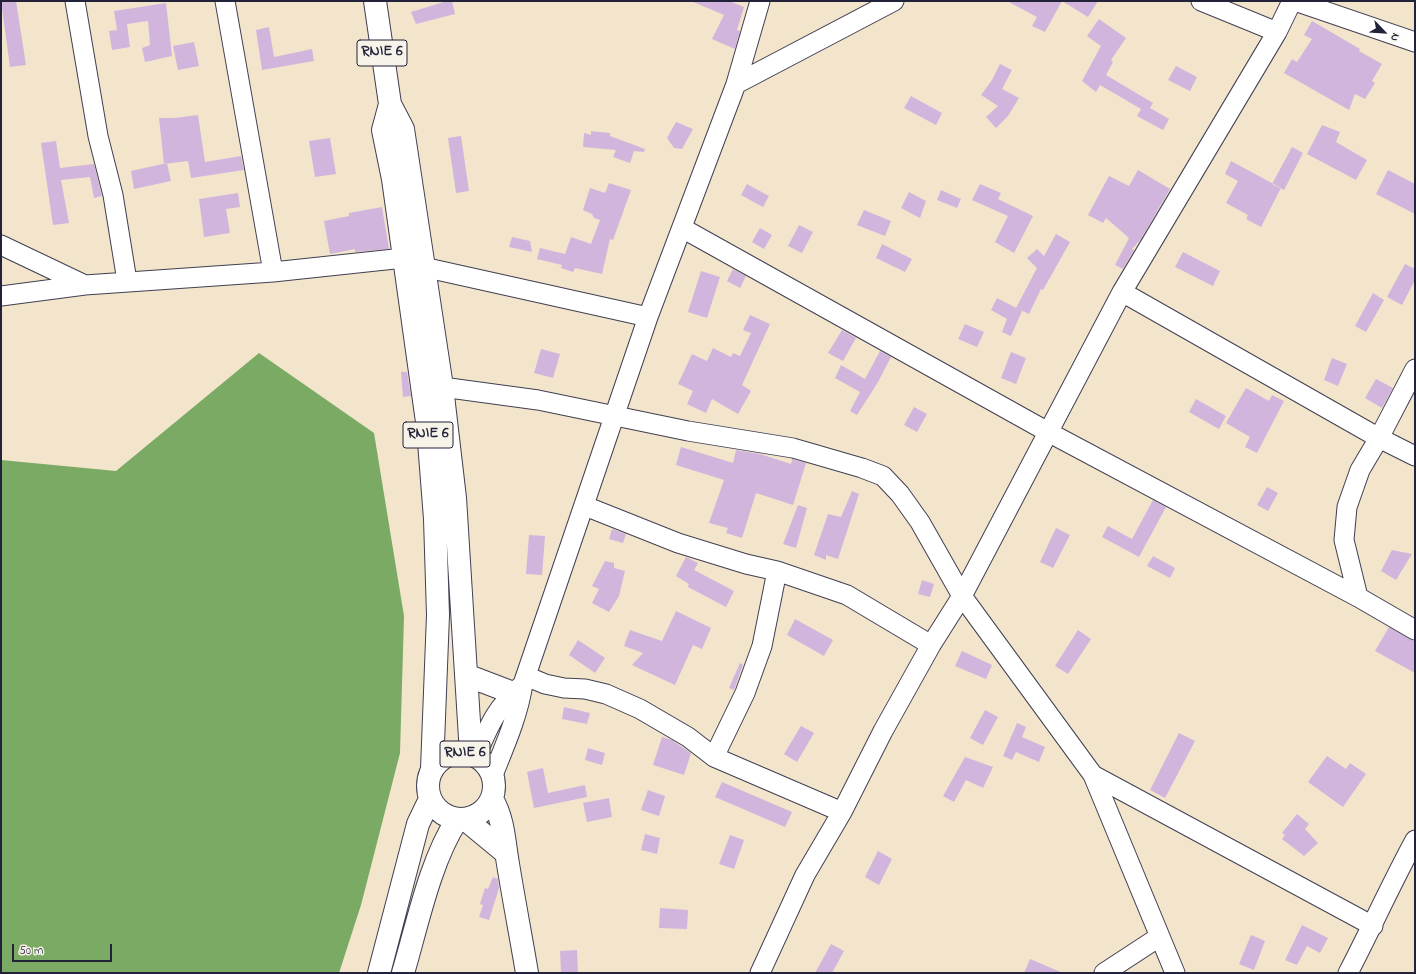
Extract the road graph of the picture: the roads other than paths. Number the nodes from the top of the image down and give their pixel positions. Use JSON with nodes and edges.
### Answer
{"nodes":[{"id":1,"x":75,"y":1,"type":"edge"},
{"id":2,"x":225,"y":1,"type":"edge"},
{"id":3,"x":375,"y":1,"type":"edge"},
{"id":4,"x":760,"y":1,"type":"edge"},
{"id":5,"x":894,"y":1,"type":"edge"},
{"id":6,"x":1201,"y":1,"type":"edge"},
{"id":7,"x":1292,"y":1,"type":"edge"},
{"id":8,"x":1296,"y":1,"type":"edge"},
{"id":9,"x":1277,"y":32,"type":"junction"},
{"id":10,"x":1415,"y":42,"type":"edge"},
{"id":11,"x":736,"y":84,"type":"junction"},
{"id":12,"x":682,"y":228,"type":"junction"},
{"id":13,"x":1,"y":245,"type":"edge"},
{"id":14,"x":413,"y":263,"type":"junction"},
{"id":15,"x":273,"y":272,"type":"junction"},
{"id":16,"x":127,"y":281,"type":"junction"},
{"id":17,"x":85,"y":285,"type":"junction"},
{"id":18,"x":1122,"y":292,"type":"junction"},
{"id":19,"x":1,"y":296,"type":"edge"},
{"id":20,"x":648,"y":317,"type":"junction"},
{"id":21,"x":1415,"y":369,"type":"edge"},
{"id":22,"x":442,"y":387,"type":"junction"},
{"id":23,"x":614,"y":416,"type":"junction"},
{"id":24,"x":1048,"y":432,"type":"junction"},
{"id":25,"x":1379,"y":438,"type":"junction"},
{"id":26,"x":1415,"y":456,"type":"edge"},
{"id":27,"x":585,"y":506,"type":"junction"},
{"id":28,"x":777,"y":571,"type":"junction"},
{"id":29,"x":962,"y":596,"type":"junction"},
{"id":30,"x":1358,"y":597,"type":"junction"},
{"id":31,"x":1415,"y":630,"type":"edge"},
{"id":32,"x":931,"y":645,"type":"junction"},
{"id":33,"x":466,"y":675,"type":"junction"},
{"id":34,"x":521,"y":684,"type":"junction"},
{"id":35,"x":473,"y":755,"type":"junction"},
{"id":36,"x":714,"y":757,"type":"junction"},
{"id":37,"x":432,"y":769,"type":"junction"},
{"id":38,"x":493,"y":775,"type":"junction"},
{"id":39,"x":1092,"y":775,"type":"junction"},
{"id":40,"x":430,"y":799,"type":"junction"},
{"id":41,"x":492,"y":800,"type":"junction"},
{"id":42,"x":842,"y":812,"type":"junction"},
{"id":43,"x":462,"y":820,"type":"junction"},
{"id":44,"x":1415,"y":840,"type":"edge"},
{"id":45,"x":506,"y":853,"type":"junction"},
{"id":46,"x":1373,"y":926,"type":"junction"},
{"id":47,"x":1159,"y":937,"type":"junction"},
{"id":48,"x":379,"y":973,"type":"edge"},
{"id":49,"x":403,"y":973,"type":"edge"},
{"id":50,"x":527,"y":973,"type":"edge"},
{"id":51,"x":760,"y":973,"type":"edge"},
{"id":52,"x":1104,"y":973,"type":"edge"},
{"id":53,"x":1175,"y":973,"type":"edge"},
{"id":54,"x":1348,"y":973,"type":"edge"}],
"edges":[{"from":1,"to":16,"type":"street"},
{"from":2,"to":15,"type":"street"},
{"from":3,"to":14,"type":"main road","number":"RNIE 6"},
{"from":4,"to":11,"type":"street"},
{"from":5,"to":11,"type":"street"},
{"from":6,"to":9,"type":"street"},
{"from":7,"to":9,"type":"street"},
{"from":8,"to":10,"type":"street"},
{"from":9,"to":18,"type":"street"},
{"from":11,"to":12,"type":"street"},
{"from":12,"to":20,"type":"street"},
{"from":12,"to":24,"type":"street"},
{"from":13,"to":17,"type":"street"},
{"from":14,"to":15,"type":"street"},
{"from":14,"to":20,"type":"street"},
{"from":14,"to":22,"type":"main road","number":"RNIE 6"},
{"from":14,"to":37,"type":"main road","number":"RNIE 6"},
{"from":15,"to":16,"type":"street"},
{"from":16,"to":17,"type":"street"},
{"from":17,"to":19,"type":"street"},
{"from":18,"to":24,"type":"street"},
{"from":18,"to":25,"type":"street"},
{"from":20,"to":23,"type":"street"},
{"from":21,"to":25,"type":"street"},
{"from":22,"to":23,"type":"street"},
{"from":22,"to":33,"type":"main road","number":"RNIE 6"},
{"from":23,"to":27,"type":"street"},
{"from":23,"to":29,"type":"street"},
{"from":24,"to":29,"type":"street"},
{"from":24,"to":30,"type":"street"},
{"from":25,"to":26,"type":"street"},
{"from":25,"to":30,"type":"street"},
{"from":27,"to":28,"type":"street"},
{"from":27,"to":34,"type":"street"},
{"from":28,"to":32,"type":"street"},
{"from":28,"to":36,"type":"street"},
{"from":29,"to":32,"type":"street"},
{"from":29,"to":39,"type":"street"},
{"from":30,"to":31,"type":"street"},
{"from":32,"to":42,"type":"street"},
{"from":33,"to":34,"type":"main road"},
{"from":33,"to":35,"type":"main road","number":"RNIE 6"},
{"from":34,"to":35,"type":"street"},
{"from":34,"to":36,"type":"street"},
{"from":34,"to":38,"type":"street"},
{"from":35,"to":37,"type":"main road","number":"RNIE 6"},
{"from":35,"to":38,"type":"main road","number":"RNIE 6"},
{"from":36,"to":42,"type":"street"},
{"from":37,"to":40,"type":"main road","number":"RNIE 6"},
{"from":38,"to":41,"type":"main road","number":"RNIE 6"},
{"from":39,"to":46,"type":"street"},
{"from":39,"to":47,"type":"street"},
{"from":40,"to":43,"type":"main road"},
{"from":40,"to":48,"type":"main road","number":"RNIE 6"},
{"from":41,"to":43,"type":"main road"},
{"from":41,"to":45,"type":"main road"},
{"from":42,"to":51,"type":"street"},
{"from":43,"to":45,"type":"main road"},
{"from":43,"to":49,"type":"main road"},
{"from":44,"to":46,"type":"street"},
{"from":45,"to":50,"type":"main road"},
{"from":46,"to":54,"type":"street"},
{"from":47,"to":52,"type":"street"},
{"from":47,"to":53,"type":"street"}]}
